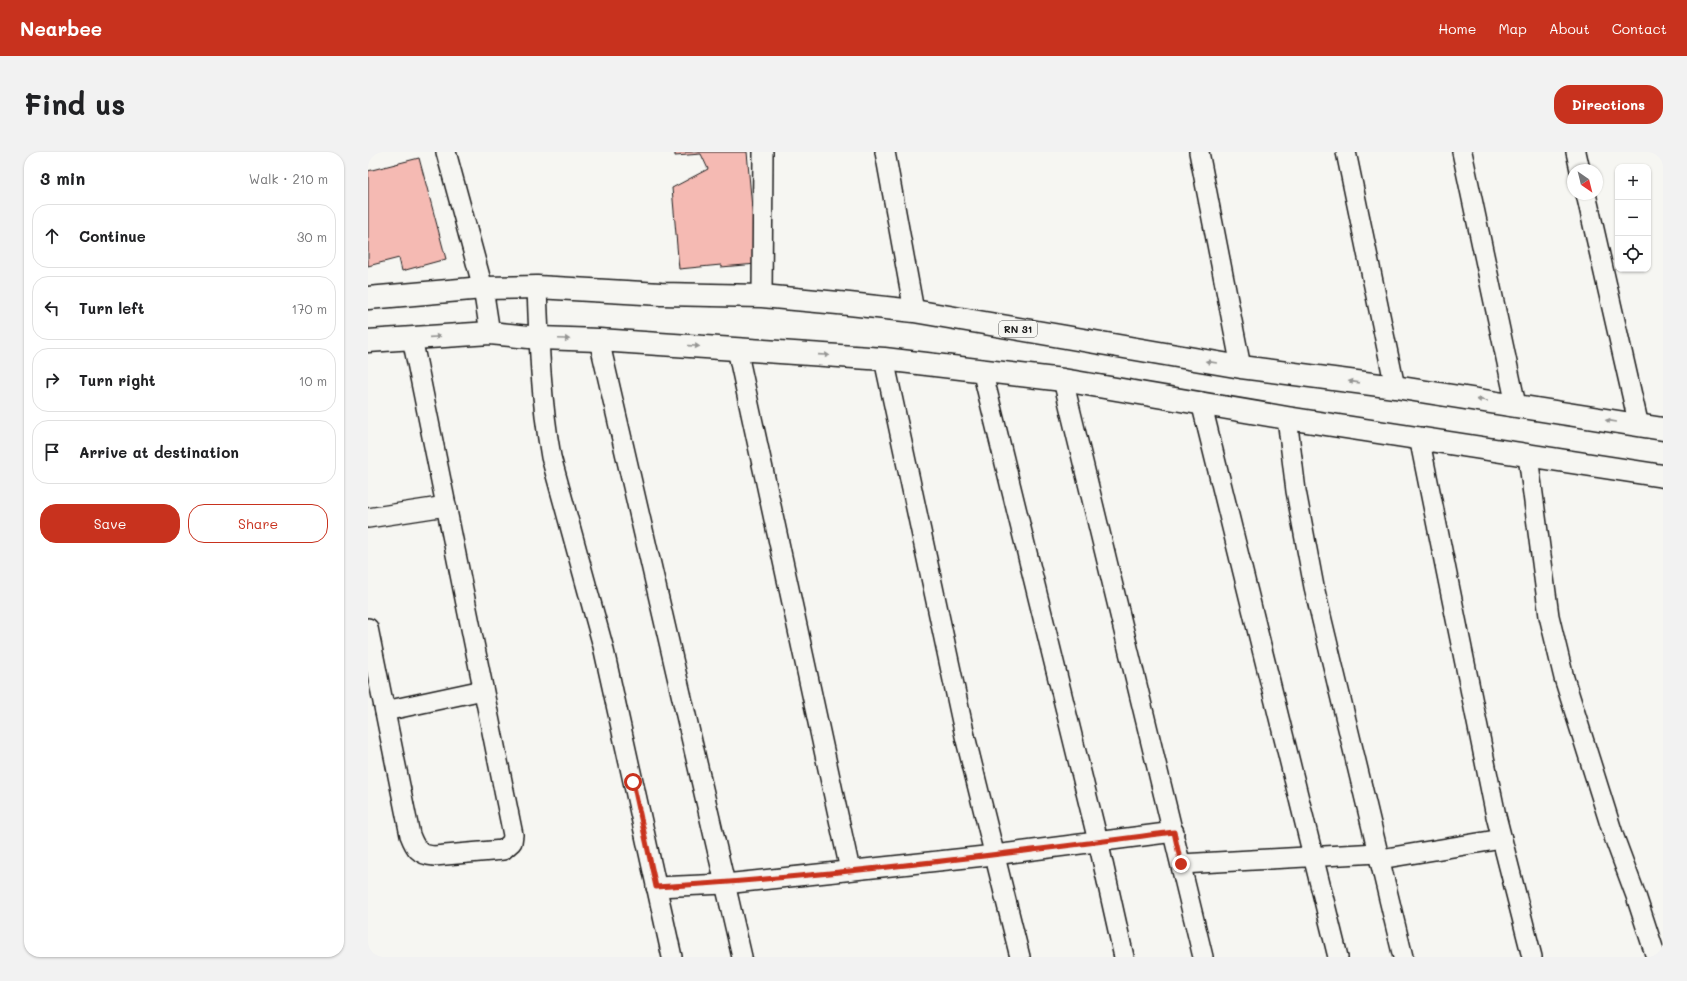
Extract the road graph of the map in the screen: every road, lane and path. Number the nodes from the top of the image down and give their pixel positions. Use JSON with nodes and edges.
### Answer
{"nodes":[{"id":1,"x":446,"y":152,"type":"edge"},
{"id":2,"x":763,"y":152,"type":"edge"},
{"id":3,"x":885,"y":152,"type":"edge"},
{"id":4,"x":1199,"y":152,"type":"edge"},
{"id":5,"x":1346,"y":152,"type":"edge"},
{"id":6,"x":1462,"y":152,"type":"edge"},
{"id":7,"x":1576,"y":152,"type":"edge"},
{"id":8,"x":1579,"y":164,"type":"edge"},
{"id":9,"x":1587,"y":200,"type":"edge"},
{"id":10,"x":483,"y":288,"type":"junction"},
{"id":11,"x":538,"y":288,"type":"junction"},
{"id":12,"x":762,"y":296,"type":"junction"},
{"id":13,"x":368,"y":298,"type":"edge"},
{"id":14,"x":914,"y":311,"type":"junction"},
{"id":15,"x":490,"y":333,"type":"junction"},
{"id":16,"x":412,"y":338,"type":"junction"},
{"id":17,"x":539,"y":338,"type":"junction"},
{"id":18,"x":599,"y":340,"type":"junction"},
{"id":19,"x":368,"y":341,"type":"edge"},
{"id":20,"x":737,"y":349,"type":"junction"},
{"id":21,"x":884,"y":359,"type":"junction"},
{"id":22,"x":1240,"y":366,"type":"junction"},
{"id":23,"x":982,"y":370,"type":"junction"},
{"id":24,"x":1063,"y":380,"type":"junction"},
{"id":25,"x":1395,"y":387,"type":"junction"},
{"id":26,"x":1201,"y":402,"type":"junction"},
{"id":27,"x":1516,"y":405,"type":"junction"},
{"id":28,"x":1287,"y":418,"type":"junction"},
{"id":29,"x":1639,"y":426,"type":"junction"},
{"id":30,"x":1663,"y":429,"type":"edge"},
{"id":31,"x":1419,"y":437,"type":"junction"},
{"id":32,"x":1528,"y":456,"type":"junction"},
{"id":33,"x":1663,"y":476,"type":"edge"},
{"id":34,"x":446,"y":506,"type":"junction"},
{"id":35,"x":368,"y":518,"type":"edge"},
{"id":36,"x":368,"y":628,"type":"edge"},
{"id":37,"x":483,"y":690,"type":"junction"},
{"id":38,"x":385,"y":711,"type":"junction"},
{"id":39,"x":1174,"y":832,"type":"junction"},
{"id":40,"x":1502,"y":839,"type":"junction"},
{"id":41,"x":1098,"y":841,"type":"junction"},
{"id":42,"x":994,"y":855,"type":"junction"},
{"id":43,"x":1312,"y":856,"type":"junction"},
{"id":44,"x":1379,"y":856,"type":"junction"},
{"id":45,"x":1181,"y":864,"type":"junction"},
{"id":46,"x":850,"y":870,"type":"junction"},
{"id":47,"x":725,"y":884,"type":"junction"},
{"id":48,"x":656,"y":887,"type":"junction"},
{"id":49,"x":672,"y":957,"type":"edge"},
{"id":50,"x":742,"y":957,"type":"edge"},
{"id":51,"x":1020,"y":957,"type":"edge"},
{"id":52,"x":1124,"y":957,"type":"edge"},
{"id":53,"x":1203,"y":957,"type":"edge"},
{"id":54,"x":1338,"y":957,"type":"edge"},
{"id":55,"x":1403,"y":957,"type":"edge"},
{"id":56,"x":1532,"y":957,"type":"edge"},
{"id":57,"x":1656,"y":957,"type":"edge"}],
"edges":[{"from":1,"to":10,"type":"street"},
{"from":2,"to":12,"type":"street"},
{"from":3,"to":14,"type":"street"},
{"from":4,"to":22,"type":"street"},
{"from":5,"to":25,"type":"street"},
{"from":6,"to":27,"type":"street"},
{"from":7,"to":8,"type":"street"},
{"from":9,"to":29,"type":"street"},
{"from":10,"to":11,"type":"highway","number":"RN 31"},
{"from":10,"to":13,"type":"highway","number":"RN 31"},
{"from":10,"to":15,"type":"street"},
{"from":11,"to":12,"type":"highway","number":"RN 31"},
{"from":11,"to":17,"type":"street"},
{"from":12,"to":14,"type":"highway","number":"RN 31"},
{"from":22,"to":14,"type":"highway","number":"RN 31","one_way":true},
{"from":16,"to":15,"type":"highway","one_way":true},
{"from":15,"to":17,"type":"highway"},
{"from":16,"to":19,"type":"highway"},
{"from":16,"to":34,"type":"street"},
{"from":17,"to":18,"type":"highway","one_way":true},
{"from":17,"to":48,"type":"street"},
{"from":18,"to":20,"type":"highway","one_way":true},
{"from":18,"to":47,"type":"street"},
{"from":20,"to":21,"type":"highway","one_way":true},
{"from":20,"to":46,"type":"street"},
{"from":21,"to":23,"type":"highway"},
{"from":21,"to":42,"type":"street"},
{"from":25,"to":22,"type":"highway","number":"RN 31","one_way":true},
{"from":23,"to":24,"type":"highway"},
{"from":23,"to":41,"type":"street"},
{"from":24,"to":26,"type":"highway"},
{"from":24,"to":39,"type":"street"},
{"from":27,"to":25,"type":"highway","number":"RN 31","one_way":true},
{"from":26,"to":28,"type":"highway"},
{"from":26,"to":43,"type":"street"},
{"from":29,"to":27,"type":"highway","number":"RN 31","one_way":true},
{"from":28,"to":31,"type":"highway"},
{"from":28,"to":44,"type":"street"},
{"from":29,"to":30,"type":"highway","number":"RN 31"},
{"from":31,"to":32,"type":"highway"},
{"from":31,"to":40,"type":"street"},
{"from":32,"to":33,"type":"highway"},
{"from":32,"to":57,"type":"street"},
{"from":34,"to":35,"type":"street"},
{"from":34,"to":37,"type":"street"},
{"from":36,"to":38,"type":"street"},
{"from":37,"to":38,"type":"street"},
{"from":37,"to":38,"type":"street"},
{"from":39,"to":41,"type":"street"},
{"from":39,"to":45,"type":"street"},
{"from":40,"to":44,"type":"street"},
{"from":40,"to":56,"type":"street"},
{"from":41,"to":42,"type":"street"},
{"from":41,"to":52,"type":"street"},
{"from":42,"to":46,"type":"street"},
{"from":42,"to":51,"type":"street"},
{"from":43,"to":44,"type":"street"},
{"from":43,"to":45,"type":"street"},
{"from":43,"to":54,"type":"street"},
{"from":44,"to":55,"type":"street"},
{"from":45,"to":53,"type":"street"},
{"from":46,"to":47,"type":"street"},
{"from":47,"to":48,"type":"street"},
{"from":47,"to":50,"type":"street"},
{"from":48,"to":49,"type":"street"}]}
